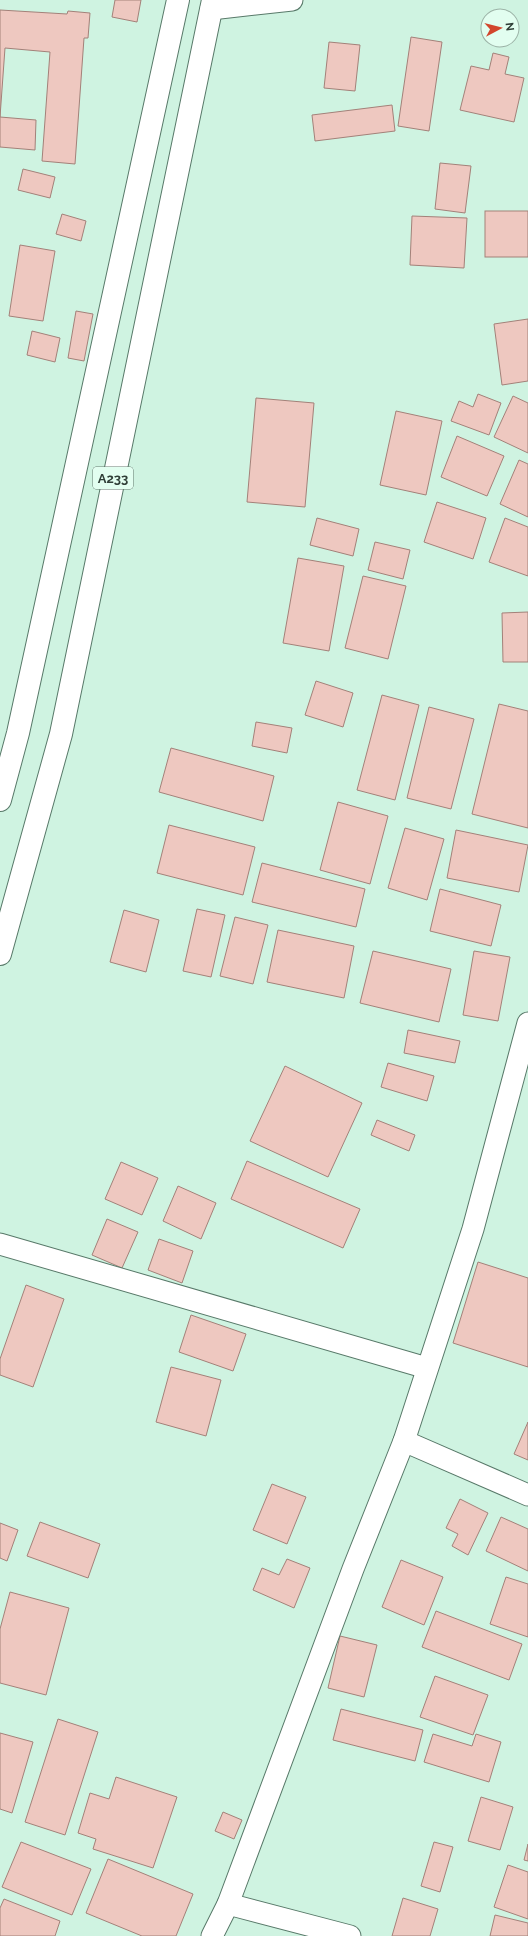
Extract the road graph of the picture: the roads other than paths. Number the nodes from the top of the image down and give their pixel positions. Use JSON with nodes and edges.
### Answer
{"nodes":[{"id":1,"x":178,"y":0,"type":"edge"},
{"id":2,"x":292,"y":0,"type":"edge"},
{"id":3,"x":212,"y":5,"type":"edge"},
{"id":4,"x":0,"y":800,"type":"edge"},
{"id":5,"x":0,"y":954,"type":"edge"},
{"id":6,"x":528,"y":1023,"type":"edge"},
{"id":7,"x":0,"y":1244,"type":"edge"},
{"id":8,"x":427,"y":1368,"type":"junction"},
{"id":9,"x":404,"y":1441,"type":"junction"},
{"id":10,"x":528,"y":1495,"type":"edge"},
{"id":11,"x":228,"y":1904,"type":"junction"},
{"id":12,"x":212,"y":1936,"type":"edge"},
{"id":13,"x":350,"y":1936,"type":"edge"}],
"edges":[{"from":1,"to":4,"type":"highway","number":"A233"},
{"from":2,"to":3,"type":"street"},
{"from":3,"to":5,"type":"highway","number":"A233"},
{"from":6,"to":8,"type":"street"},
{"from":7,"to":8,"type":"street"},
{"from":8,"to":9,"type":"street"},
{"from":9,"to":10,"type":"street"},
{"from":9,"to":11,"type":"street"},
{"from":11,"to":12,"type":"street"},
{"from":11,"to":13,"type":"street"}]}
